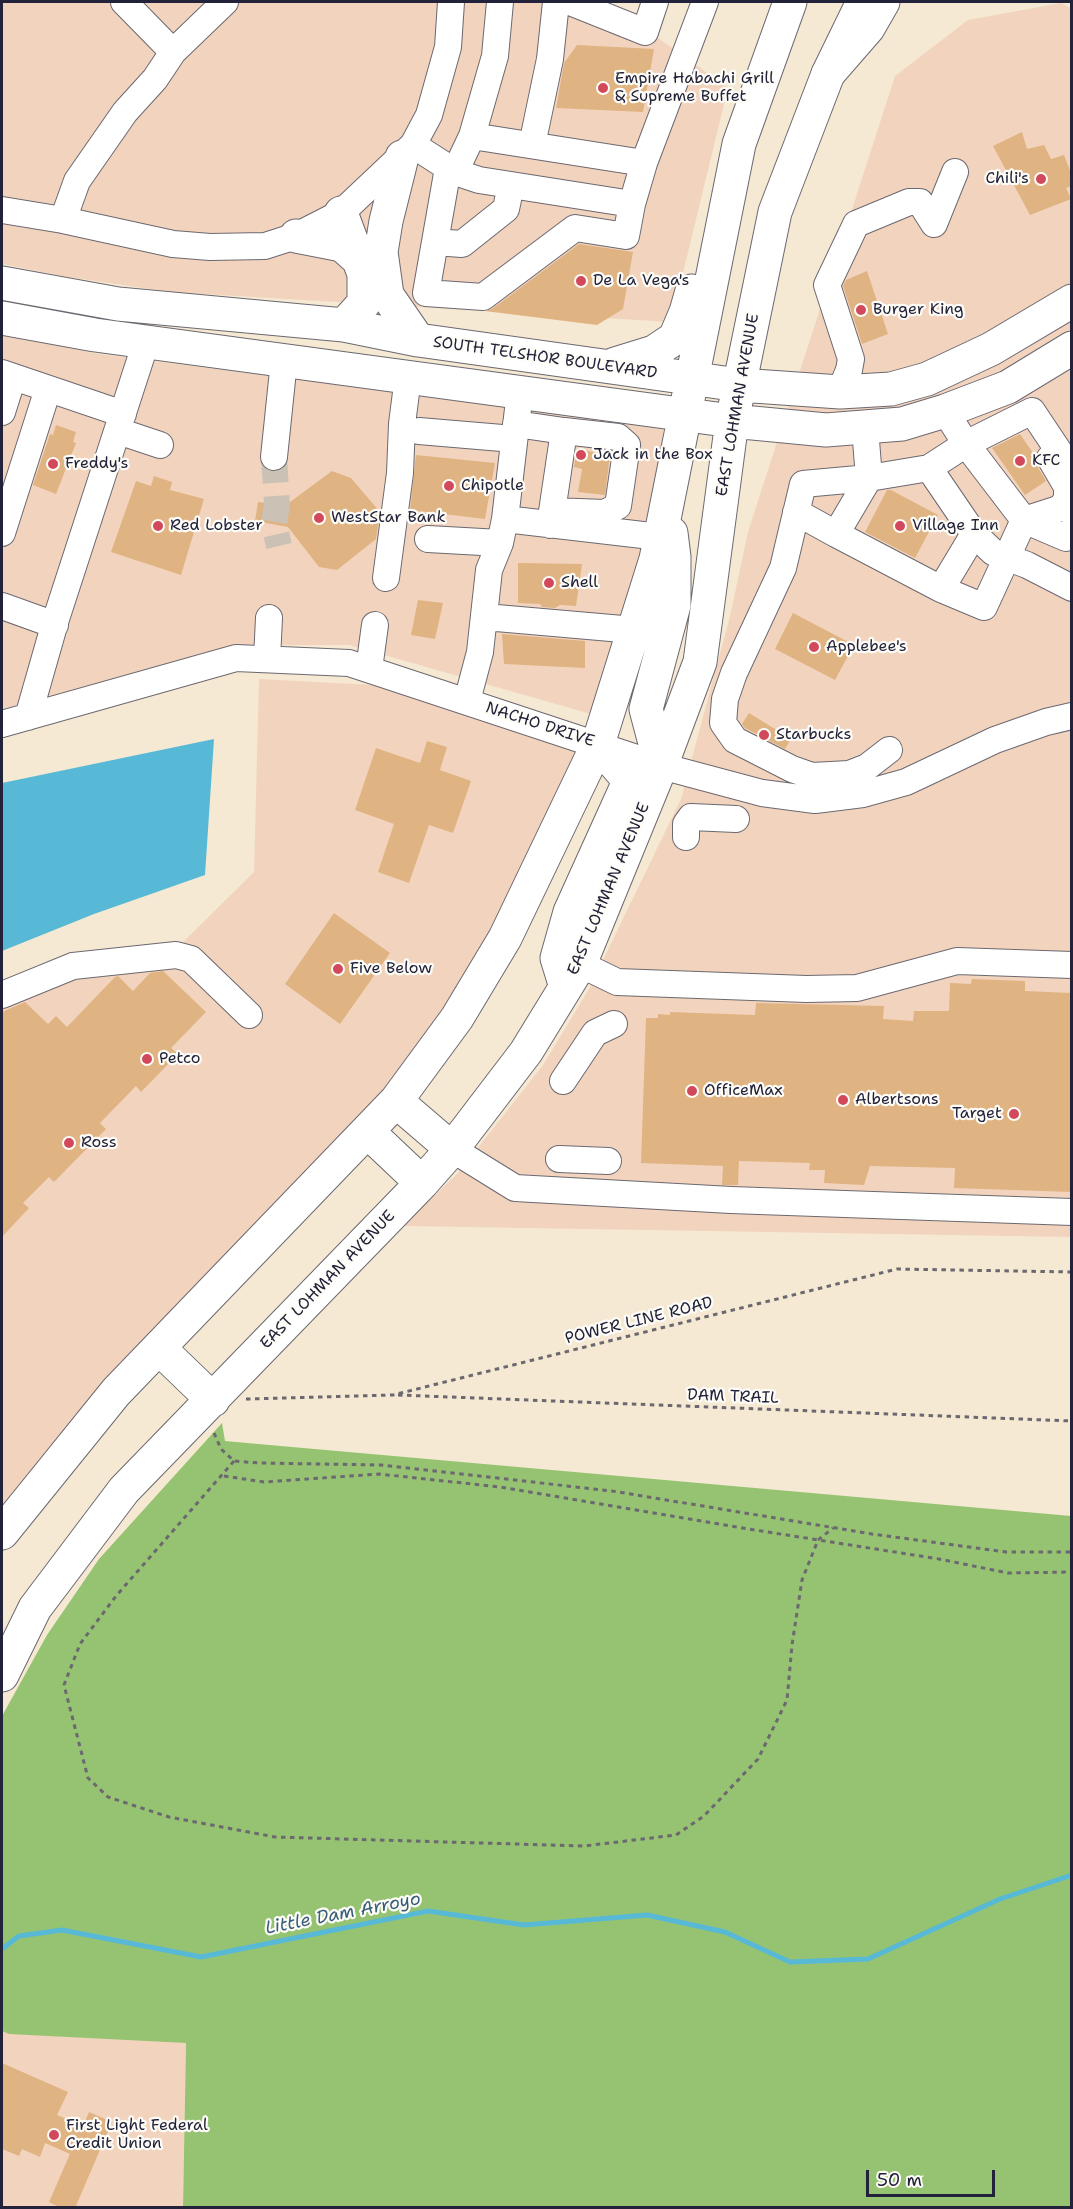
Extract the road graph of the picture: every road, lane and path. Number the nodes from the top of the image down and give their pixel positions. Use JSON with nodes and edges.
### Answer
{"nodes":[{"id":1,"x":124,"y":2,"type":"edge"},
{"id":2,"x":225,"y":2,"type":"edge"},
{"id":3,"x":452,"y":2,"type":"edge"},
{"id":4,"x":500,"y":2,"type":"edge"},
{"id":5,"x":555,"y":2,"type":"edge"},
{"id":6,"x":570,"y":2,"type":"edge"},
{"id":7,"x":654,"y":2,"type":"edge"},
{"id":8,"x":705,"y":2,"type":"edge"},
{"id":9,"x":790,"y":2,"type":"edge"},
{"id":10,"x":863,"y":2,"type":"edge"},
{"id":11,"x":883,"y":2,"type":"edge"},
{"id":12,"x":173,"y":52,"type":"junction"},
{"id":13,"x":828,"y":74,"type":"junction"},
{"id":14,"x":472,"y":136,"type":"junction"},
{"id":15,"x":532,"y":145,"type":"junction"},
{"id":16,"x":408,"y":151,"type":"junction"},
{"id":17,"x":644,"y":163,"type":"junction"},
{"id":18,"x":452,"y":170,"type":"junction"},
{"id":19,"x":955,"y":172,"type":"dead end"},
{"id":20,"x":511,"y":185,"type":"junction"},
{"id":21,"x":728,"y":194,"type":"junction"},
{"id":22,"x":579,"y":196,"type":"junction"},
{"id":23,"x":632,"y":204,"type":"junction"},
{"id":24,"x":346,"y":209,"type":"junction"},
{"id":25,"x":2,"y":210,"type":"edge"},
{"id":26,"x":63,"y":220,"type":"junction"},
{"id":27,"x":574,"y":228,"type":"junction"},
{"id":28,"x":296,"y":236,"type":"junction"},
{"id":29,"x":435,"y":242,"type":"junction"},
{"id":30,"x":370,"y":257,"type":"junction"},
{"id":31,"x":2,"y":283,"type":"edge"},
{"id":32,"x":1071,"y":301,"type":"edge"},
{"id":33,"x":2,"y":318,"type":"edge"},
{"id":34,"x":309,"y":322,"type":"junction"},
{"id":35,"x":344,"y":325,"type":"junction"},
{"id":36,"x":418,"y":340,"type":"junction"},
{"id":37,"x":146,"y":342,"type":"junction"},
{"id":38,"x":1071,"y":348,"type":"edge"},
{"id":39,"x":991,"y":349,"type":"junction"},
{"id":40,"x":284,"y":361,"type":"junction"},
{"id":41,"x":606,"y":366,"type":"junction"},
{"id":42,"x":7,"y":375,"type":"edge"},
{"id":43,"x":408,"y":377,"type":"junction"},
{"id":44,"x":691,"y":379,"type":"junction"},
{"id":45,"x":739,"y":385,"type":"junction"},
{"id":46,"x":48,"y":389,"type":"junction"},
{"id":47,"x":520,"y":392,"type":"junction"},
{"id":48,"x":840,"y":392,"type":"junction"},
{"id":49,"x":945,"y":411,"type":"junction"},
{"id":50,"x":2,"y":412,"type":"edge"},
{"id":51,"x":1028,"y":413,"type":"junction"},
{"id":52,"x":684,"y":415,"type":"junction"},
{"id":53,"x":732,"y":421,"type":"junction"},
{"id":54,"x":121,"y":422,"type":"junction"},
{"id":55,"x":864,"y":428,"type":"junction"},
{"id":56,"x":419,"y":431,"type":"dead end"},
{"id":57,"x":515,"y":431,"type":"junction"},
{"id":58,"x":564,"y":431,"type":"junction"},
{"id":59,"x":966,"y":444,"type":"junction"},
{"id":60,"x":160,"y":445,"type":"dead end"},
{"id":61,"x":274,"y":457,"type":"tunnel mouth"},
{"id":62,"x":929,"y":468,"type":"junction"},
{"id":63,"x":1071,"y":471,"type":"edge"},
{"id":64,"x":869,"y":478,"type":"junction"},
{"id":65,"x":667,"y":502,"type":"junction"},
{"id":66,"x":796,"y":512,"type":"junction"},
{"id":67,"x":551,"y":518,"type":"junction"},
{"id":68,"x":1024,"y":520,"type":"junction"},
{"id":69,"x":1071,"y":530,"type":"edge"},
{"id":70,"x":502,"y":531,"type":"junction"},
{"id":71,"x":2,"y":533,"type":"edge"},
{"id":72,"x":836,"y":534,"type":"junction"},
{"id":73,"x":974,"y":534,"type":"junction"},
{"id":74,"x":660,"y":537,"type":"junction"},
{"id":75,"x":428,"y":539,"type":"dead end"},
{"id":76,"x":1006,"y":557,"type":"junction"},
{"id":77,"x":386,"y":578,"type":"dead end"},
{"id":78,"x":1071,"y":588,"type":"edge"},
{"id":79,"x":941,"y":589,"type":"junction"},
{"id":80,"x":2,"y":606,"type":"edge"},
{"id":81,"x":485,"y":617,"type":"junction"},
{"id":82,"x":269,"y":618,"type":"dead end"},
{"id":83,"x":55,"y":624,"type":"junction"},
{"id":84,"x":375,"y":625,"type":"dead end"},
{"id":85,"x":634,"y":630,"type":"junction"},
{"id":86,"x":267,"y":659,"type":"junction"},
{"id":87,"x":369,"y":669,"type":"junction"},
{"id":88,"x":467,"y":701,"type":"junction"},
{"id":89,"x":1071,"y":716,"type":"edge"},
{"id":90,"x":28,"y":717,"type":"junction"},
{"id":91,"x":2,"y":724,"type":"edge"},
{"id":92,"x":598,"y":744,"type":"junction"},
{"id":93,"x":889,"y":750,"type":"dead end"},
{"id":94,"x":661,"y":766,"type":"junction"},
{"id":95,"x":736,"y":819,"type":"dead end"},
{"id":96,"x":686,"y":837,"type":"dead end"},
{"id":97,"x":1071,"y":965,"type":"edge"},
{"id":98,"x":573,"y":976,"type":"junction"},
{"id":99,"x":2,"y":995,"type":"edge"},
{"id":100,"x":249,"y":1015,"type":"dead end"},
{"id":101,"x":615,"y":1024,"type":"dead end"},
{"id":102,"x":563,"y":1081,"type":"dead end"},
{"id":103,"x":396,"y":1101,"type":"junction"},
{"id":104,"x":367,"y":1131,"type":"junction"},
{"id":105,"x":452,"y":1149,"type":"junction"},
{"id":106,"x":559,"y":1159,"type":"dead end"},
{"id":107,"x":608,"y":1161,"type":"dead end"},
{"id":108,"x":422,"y":1183,"type":"junction"},
{"id":109,"x":1071,"y":1212,"type":"edge"},
{"id":110,"x":1071,"y":1272,"type":"edge"},
{"id":111,"x":159,"y":1348,"type":"junction"},
{"id":112,"x":393,"y":1395,"type":"junction"},
{"id":113,"x":213,"y":1400,"type":"junction"},
{"id":114,"x":1071,"y":1421,"type":"edge"},
{"id":115,"x":234,"y":1461,"type":"junction"},
{"id":116,"x":223,"y":1476,"type":"junction"},
{"id":117,"x":834,"y":1528,"type":"junction"},
{"id":118,"x":2,"y":1533,"type":"edge"},
{"id":119,"x":818,"y":1540,"type":"junction"},
{"id":120,"x":1071,"y":1552,"type":"edge"},
{"id":121,"x":1071,"y":1572,"type":"edge"},
{"id":122,"x":2,"y":1675,"type":"edge"}],
"edges":[{"from":1,"to":12,"type":"street"},
{"from":2,"to":12,"type":"street"},
{"from":3,"to":16,"type":"street"},
{"from":4,"to":14,"type":"street"},
{"from":5,"to":15,"type":"street"},
{"from":6,"to":7,"type":"street"},
{"from":8,"to":17,"type":"street"},
{"from":9,"to":21,"type":"main road"},
{"from":10,"to":13,"type":"main road","name":"EAST LOHMAN AVENUE"},
{"from":11,"to":13,"type":"main road"},
{"from":12,"to":26,"type":"street"},
{"from":13,"to":45,"type":"main road","name":"EAST LOHMAN AVENUE"},
{"from":14,"to":15,"type":"street"},
{"from":14,"to":18,"type":"street"},
{"from":15,"to":17,"type":"street"},
{"from":16,"to":18,"type":"street"},
{"from":16,"to":24,"type":"street"},
{"from":16,"to":30,"type":"main road"},
{"from":17,"to":23,"type":"street"},
{"from":18,"to":20,"type":"street"},
{"from":18,"to":29,"type":"street"},
{"from":19,"to":48,"type":"street"},
{"from":20,"to":22,"type":"street"},
{"from":20,"to":29,"type":"street"},
{"from":21,"to":41,"type":"main road"},
{"from":21,"to":44,"type":"main road"},
{"from":22,"to":23,"type":"street"},
{"from":22,"to":27,"type":"street"},
{"from":23,"to":27,"type":"street"},
{"from":24,"to":28,"type":"street"},
{"from":24,"to":30,"type":"main road"},
{"from":25,"to":26,"type":"street"},
{"from":26,"to":28,"type":"street"},
{"from":27,"to":29,"type":"street"},
{"from":28,"to":30,"type":"main road"},
{"from":30,"to":35,"type":"main road"},
{"from":30,"to":36,"type":"main road"},
{"from":31,"to":34,"type":"main road","name":"SOUTH TELSHOR BOULEVARD"},
{"from":32,"to":39,"type":"main road","name":"SOUTH TELSHOR BOULEVARD"},
{"from":33,"to":37,"type":"main road"},
{"from":34,"to":35,"type":"main road","name":"SOUTH TELSHOR BOULEVARD"},
{"from":34,"to":37,"type":"main road"},
{"from":35,"to":36,"type":"main road","name":"SOUTH TELSHOR BOULEVARD"},
{"from":36,"to":41,"type":"main road","name":"SOUTH TELSHOR BOULEVARD"},
{"from":37,"to":40,"type":"main road"},
{"from":37,"to":54,"type":"street"},
{"from":38,"to":49,"type":"main road"},
{"from":39,"to":48,"type":"main road","name":"SOUTH TELSHOR BOULEVARD"},
{"from":39,"to":49,"type":"main road"},
{"from":40,"to":43,"type":"main road"},
{"from":40,"to":61,"type":"street"},
{"from":41,"to":44,"type":"main road","name":"SOUTH TELSHOR BOULEVARD"},
{"from":42,"to":46,"type":"street"},
{"from":42,"to":50,"type":"street"},
{"from":43,"to":47,"type":"main road"},
{"from":43,"to":77,"type":"street"},
{"from":44,"to":45,"type":"main road","name":"SOUTH TELSHOR BOULEVARD"},
{"from":44,"to":52,"type":"main road"},
{"from":45,"to":48,"type":"main road","name":"SOUTH TELSHOR BOULEVARD"},
{"from":45,"to":53,"type":"main road","name":"EAST LOHMAN AVENUE"},
{"from":46,"to":54,"type":"street"},
{"from":46,"to":71,"type":"street"},
{"from":47,"to":52,"type":"main road"},
{"from":47,"to":57,"type":"street"},
{"from":49,"to":55,"type":"main road"},
{"from":49,"to":59,"type":"street"},
{"from":51,"to":59,"type":"street"},
{"from":51,"to":63,"type":"street"},
{"from":51,"to":68,"type":"street"},
{"from":52,"to":53,"type":"main road"},
{"from":52,"to":65,"type":"main road"},
{"from":53,"to":55,"type":"main road"},
{"from":53,"to":94,"type":"main road","name":"EAST LOHMAN AVENUE"},
{"from":54,"to":60,"type":"street"},
{"from":54,"to":83,"type":"street"},
{"from":55,"to":64,"type":"street"},
{"from":56,"to":57,"type":"street"},
{"from":57,"to":58,"type":"street"},
{"from":57,"to":70,"type":"street"},
{"from":58,"to":67,"type":"street"},
{"from":58,"to":67,"type":"street"},
{"from":59,"to":62,"type":"street"},
{"from":59,"to":68,"type":"street"},
{"from":62,"to":64,"type":"street"},
{"from":62,"to":73,"type":"street"},
{"from":64,"to":66,"type":"street"},
{"from":64,"to":72,"type":"street"},
{"from":65,"to":74,"type":"main road"},
{"from":65,"to":94,"type":"main road"},
{"from":66,"to":72,"type":"street"},
{"from":66,"to":93,"type":"street"},
{"from":67,"to":70,"type":"street"},
{"from":67,"to":74,"type":"street"},
{"from":68,"to":69,"type":"street"},
{"from":68,"to":76,"type":"street"},
{"from":70,"to":75,"type":"street"},
{"from":70,"to":81,"type":"street"},
{"from":72,"to":79,"type":"street"},
{"from":73,"to":76,"type":"street"},
{"from":73,"to":79,"type":"street"},
{"from":74,"to":85,"type":"main road"},
{"from":76,"to":78,"type":"street"},
{"from":76,"to":79,"type":"street"},
{"from":80,"to":83,"type":"street"},
{"from":81,"to":85,"type":"street"},
{"from":81,"to":88,"type":"street"},
{"from":82,"to":86,"type":"street"},
{"from":83,"to":90,"type":"street"},
{"from":84,"to":87,"type":"street"},
{"from":85,"to":92,"type":"main road"},
{"from":86,"to":87,"type":"street","name":"NACHO DRIVE"},
{"from":86,"to":90,"type":"street","name":"NACHO DRIVE"},
{"from":87,"to":88,"type":"street","name":"NACHO DRIVE"},
{"from":88,"to":92,"type":"street","name":"NACHO DRIVE"},
{"from":89,"to":94,"type":"street","name":"NACHO DRIVE"},
{"from":90,"to":91,"type":"street","name":"NACHO DRIVE"},
{"from":92,"to":94,"type":"street","name":"NACHO DRIVE"},
{"from":92,"to":98,"type":"main road"},
{"from":92,"to":103,"type":"main road"},
{"from":94,"to":98,"type":"main road","name":"EAST LOHMAN AVENUE"},
{"from":95,"to":96,"type":"street"},
{"from":97,"to":98,"type":"street"},
{"from":98,"to":105,"type":"main road","name":"EAST LOHMAN AVENUE"},
{"from":99,"to":100,"type":"street"},
{"from":101,"to":102,"type":"street"},
{"from":103,"to":104,"type":"main road"},
{"from":103,"to":105,"type":"main road"},
{"from":104,"to":108,"type":"main road"},
{"from":104,"to":111,"type":"main road"},
{"from":105,"to":108,"type":"main road","name":"EAST LOHMAN AVENUE"},
{"from":105,"to":109,"type":"street"},
{"from":106,"to":107,"type":"street"},
{"from":108,"to":113,"type":"main road","name":"EAST LOHMAN AVENUE"},
{"from":110,"to":112,"type":"path","name":"POWER LINE ROAD"},
{"from":111,"to":113,"type":"main road"},
{"from":111,"to":118,"type":"main road"},
{"from":112,"to":113,"type":"path","name":"POWER LINE ROAD"},
{"from":112,"to":114,"type":"path","name":"DAM TRAIL"},
{"from":113,"to":115,"type":"path"},
{"from":113,"to":122,"type":"main road","name":"EAST LOHMAN AVENUE"},
{"from":115,"to":116,"type":"path"},
{"from":115,"to":117,"type":"path"},
{"from":116,"to":119,"type":"path"},
{"from":116,"to":119,"type":"path"},
{"from":117,"to":119,"type":"path"},
{"from":117,"to":120,"type":"path"},
{"from":119,"to":121,"type":"path"}]}
